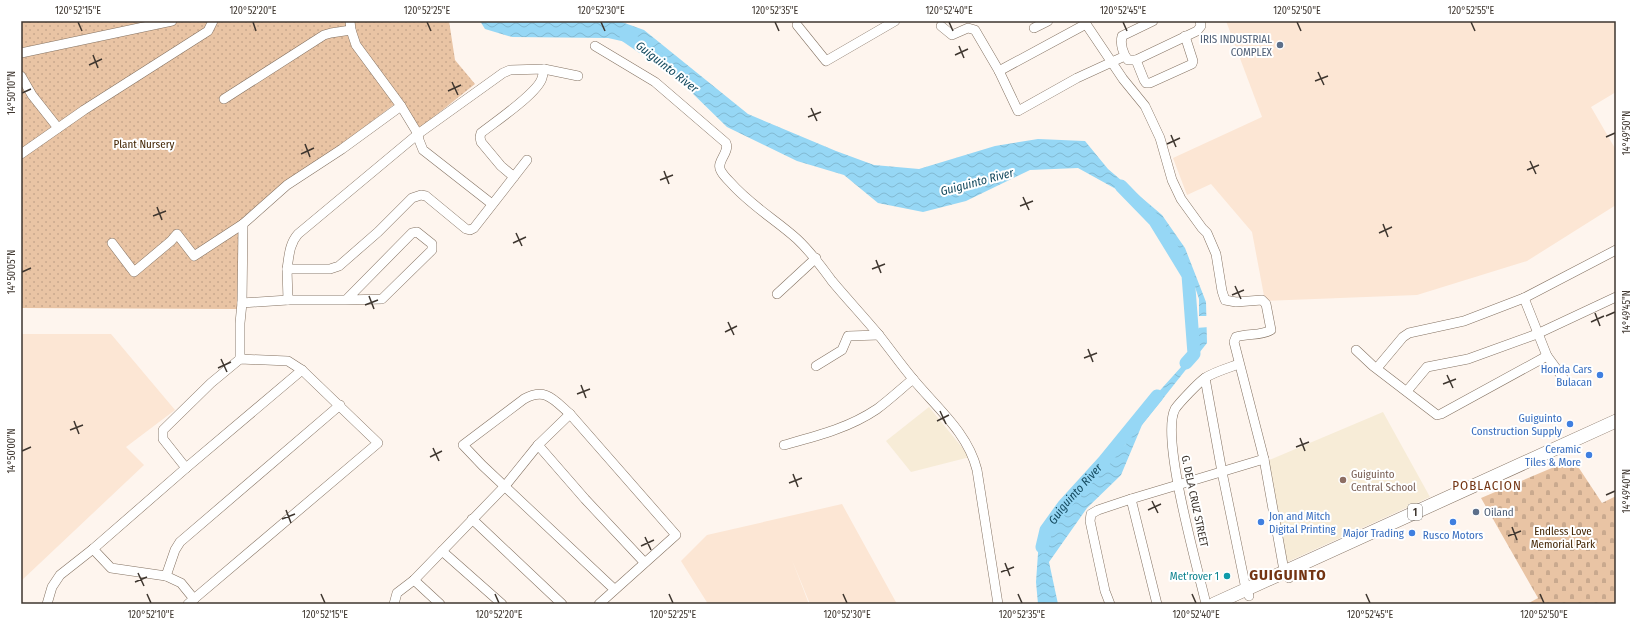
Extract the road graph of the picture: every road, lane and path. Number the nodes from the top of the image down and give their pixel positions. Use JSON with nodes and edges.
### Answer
{"nodes":[{"id":1,"x":172,"y":21,"type":"edge"},
{"id":2,"x":213,"y":21,"type":"edge"},
{"id":3,"x":896,"y":21,"type":"edge"},
{"id":4,"x":1048,"y":21,"type":"edge"},
{"id":5,"x":1153,"y":21,"type":"edge"},
{"id":6,"x":1200,"y":21,"type":"edge"},
{"id":7,"x":1085,"y":23,"type":"edge"},
{"id":8,"x":797,"y":24,"type":"dead end"},
{"id":9,"x":350,"y":25,"type":"edge"},
{"id":10,"x":941,"y":26,"type":"dead end"},
{"id":11,"x":1034,"y":28,"type":"dead end"},
{"id":12,"x":1185,"y":36,"type":"junction"},
{"id":13,"x":594,"y":46,"type":"dead end"},
{"id":14,"x":21,"y":53,"type":"edge"},
{"id":15,"x":1125,"y":56,"type":"junction"},
{"id":16,"x":1136,"y":60,"type":"junction"},
{"id":17,"x":1112,"y":62,"type":"junction"},
{"id":18,"x":544,"y":69,"type":"junction"},
{"id":19,"x":999,"y":71,"type":"junction"},
{"id":20,"x":21,"y":76,"type":"edge"},
{"id":21,"x":578,"y":76,"type":"dead end"},
{"id":22,"x":224,"y":99,"type":"dead end"},
{"id":23,"x":401,"y":106,"type":"junction"},
{"id":24,"x":58,"y":128,"type":"junction"},
{"id":25,"x":418,"y":134,"type":"junction"},
{"id":26,"x":21,"y":154,"type":"edge"},
{"id":27,"x":527,"y":160,"type":"dead end"},
{"id":28,"x":514,"y":177,"type":"junction"},
{"id":29,"x":492,"y":204,"type":"junction"},
{"id":30,"x":243,"y":224,"type":"junction"},
{"id":31,"x":112,"y":243,"type":"dead end"},
{"id":32,"x":1616,"y":250,"type":"edge"},
{"id":33,"x":816,"y":258,"type":"junction"},
{"id":34,"x":287,"y":270,"type":"junction"},
{"id":35,"x":777,"y":294,"type":"dead end"},
{"id":36,"x":1616,"y":297,"type":"edge"},
{"id":37,"x":1524,"y":298,"type":"junction"},
{"id":38,"x":288,"y":300,"type":"junction"},
{"id":39,"x":346,"y":300,"type":"junction"},
{"id":40,"x":242,"y":303,"type":"junction"},
{"id":41,"x":1537,"y":334,"type":"junction"},
{"id":42,"x":879,"y":335,"type":"junction"},
{"id":43,"x":1356,"y":350,"type":"dead end"},
{"id":44,"x":1547,"y":356,"type":"junction"},
{"id":45,"x":240,"y":359,"type":"junction"},
{"id":46,"x":1239,"y":364,"type":"junction"},
{"id":47,"x":816,"y":366,"type":"dead end"},
{"id":48,"x":1377,"y":368,"type":"junction"},
{"id":49,"x":302,"y":370,"type":"junction"},
{"id":50,"x":1205,"y":378,"type":"junction"},
{"id":51,"x":913,"y":379,"type":"junction"},
{"id":52,"x":1566,"y":382,"type":"dead end"},
{"id":53,"x":1407,"y":391,"type":"junction"},
{"id":54,"x":340,"y":406,"type":"junction"},
{"id":55,"x":570,"y":414,"type":"junction"},
{"id":56,"x":1616,"y":421,"type":"edge"},
{"id":57,"x":1616,"y":430,"type":"edge"},
{"id":58,"x":538,"y":445,"type":"junction"},
{"id":59,"x":784,"y":445,"type":"dead end"},
{"id":60,"x":1264,"y":459,"type":"junction"},
{"id":61,"x":186,"y":468,"type":"junction"},
{"id":62,"x":1222,"y":472,"type":"junction"},
{"id":63,"x":1178,"y":485,"type":"junction"},
{"id":64,"x":505,"y":486,"type":"junction"},
{"id":65,"x":1131,"y":499,"type":"junction"},
{"id":66,"x":472,"y":519,"type":"junction"},
{"id":67,"x":93,"y":549,"type":"junction"},
{"id":68,"x":442,"y":551,"type":"junction"},
{"id":69,"x":644,"y":562,"type":"junction"},
{"id":70,"x":1287,"y":574,"type":"junction"},
{"id":71,"x":166,"y":576,"type":"junction"},
{"id":72,"x":414,"y":580,"type":"junction"},
{"id":73,"x":614,"y":589,"type":"junction"},
{"id":74,"x":1248,"y":592,"type":"junction"},
{"id":75,"x":191,"y":601,"type":"edge"},
{"id":76,"x":47,"y":604,"type":"edge"},
{"id":77,"x":394,"y":604,"type":"edge"},
{"id":78,"x":440,"y":604,"type":"edge"},
{"id":79,"x":502,"y":604,"type":"edge"},
{"id":80,"x":562,"y":604,"type":"edge"},
{"id":81,"x":599,"y":604,"type":"edge"},
{"id":82,"x":998,"y":604,"type":"edge"},
{"id":83,"x":1110,"y":604,"type":"edge"},
{"id":84,"x":1157,"y":604,"type":"edge"},
{"id":85,"x":1206,"y":604,"type":"edge"},
{"id":86,"x":1214,"y":604,"type":"edge"},
{"id":87,"x":1231,"y":604,"type":"edge"}],
"edges":[{"from":1,"to":14,"type":"street"},
{"from":2,"to":24,"type":"street"},
{"from":3,"to":8,"type":"street"},
{"from":4,"to":11,"type":"street"},
{"from":5,"to":15,"type":"street"},
{"from":6,"to":12,"type":"street"},
{"from":7,"to":17,"type":"street"},
{"from":7,"to":19,"type":"street"},
{"from":9,"to":22,"type":"street"},
{"from":9,"to":23,"type":"street"},
{"from":10,"to":19,"type":"street"},
{"from":12,"to":16,"type":"street"},
{"from":12,"to":16,"type":"street"},
{"from":13,"to":33,"type":"street"},
{"from":15,"to":16,"type":"street"},
{"from":15,"to":17,"type":"street"},
{"from":17,"to":19,"type":"street"},
{"from":17,"to":46,"type":"street"},
{"from":18,"to":21,"type":"street"},
{"from":18,"to":25,"type":"street"},
{"from":18,"to":28,"type":"street"},
{"from":20,"to":24,"type":"street"},
{"from":23,"to":25,"type":"street"},
{"from":23,"to":30,"type":"street"},
{"from":24,"to":26,"type":"street"},
{"from":25,"to":29,"type":"street"},
{"from":25,"to":34,"type":"street"},
{"from":27,"to":28,"type":"street"},
{"from":28,"to":29,"type":"street"},
{"from":29,"to":34,"type":"street"},
{"from":30,"to":31,"type":"street"},
{"from":30,"to":40,"type":"street"},
{"from":32,"to":37,"type":"street"},
{"from":33,"to":35,"type":"street"},
{"from":33,"to":42,"type":"street"},
{"from":34,"to":38,"type":"street"},
{"from":36,"to":41,"type":"street"},
{"from":37,"to":41,"type":"street"},
{"from":37,"to":48,"type":"street"},
{"from":38,"to":39,"type":"street"},
{"from":38,"to":40,"type":"street"},
{"from":39,"to":39,"type":"street"},
{"from":40,"to":45,"type":"street"},
{"from":41,"to":44,"type":"street"},
{"from":41,"to":53,"type":"street"},
{"from":42,"to":47,"type":"street"},
{"from":42,"to":51,"type":"street"},
{"from":43,"to":48,"type":"street"},
{"from":44,"to":52,"type":"street"},
{"from":44,"to":53,"type":"street"},
{"from":45,"to":49,"type":"street"},
{"from":45,"to":61,"type":"street"},
{"from":46,"to":50,"type":"street","name":"G. DELA CRUZ STREET"},
{"from":46,"to":60,"type":"street"},
{"from":48,"to":53,"type":"street"},
{"from":49,"to":54,"type":"street"},
{"from":49,"to":61,"type":"street"},
{"from":50,"to":62,"type":"street"},
{"from":50,"to":63,"type":"street","name":"G. DELA CRUZ STREET"},
{"from":51,"to":59,"type":"street"},
{"from":51,"to":82,"type":"street"},
{"from":54,"to":71,"type":"street"},
{"from":54,"to":75,"type":"street"},
{"from":55,"to":58,"type":"street"},
{"from":55,"to":64,"type":"street"},
{"from":55,"to":69,"type":"street"},
{"from":56,"to":70,"type":"highway","number":"1"},
{"from":57,"to":70,"type":"highway","number":"1"},
{"from":58,"to":64,"type":"street"},
{"from":58,"to":69,"type":"street"},
{"from":60,"to":62,"type":"street"},
{"from":60,"to":70,"type":"street"},
{"from":61,"to":67,"type":"street"},
{"from":62,"to":63,"type":"street"},
{"from":62,"to":74,"type":"street"},
{"from":63,"to":65,"type":"street"},
{"from":63,"to":85,"type":"street","name":"G. DELA CRUZ STREET"},
{"from":64,"to":66,"type":"street"},
{"from":64,"to":73,"type":"street"},
{"from":65,"to":83,"type":"street"},
{"from":65,"to":84,"type":"street"},
{"from":66,"to":68,"type":"street"},
{"from":66,"to":80,"type":"street"},
{"from":67,"to":71,"type":"street"},
{"from":67,"to":76,"type":"street"},
{"from":68,"to":72,"type":"street"},
{"from":68,"to":79,"type":"street"},
{"from":69,"to":73,"type":"street"},
{"from":70,"to":74,"type":"highway","number":"1"},
{"from":71,"to":75,"type":"street"},
{"from":72,"to":77,"type":"street"},
{"from":72,"to":78,"type":"street"},
{"from":73,"to":81,"type":"street"},
{"from":74,"to":86,"type":"highway","number":"1"},
{"from":74,"to":87,"type":"highway","number":"1"}]}
